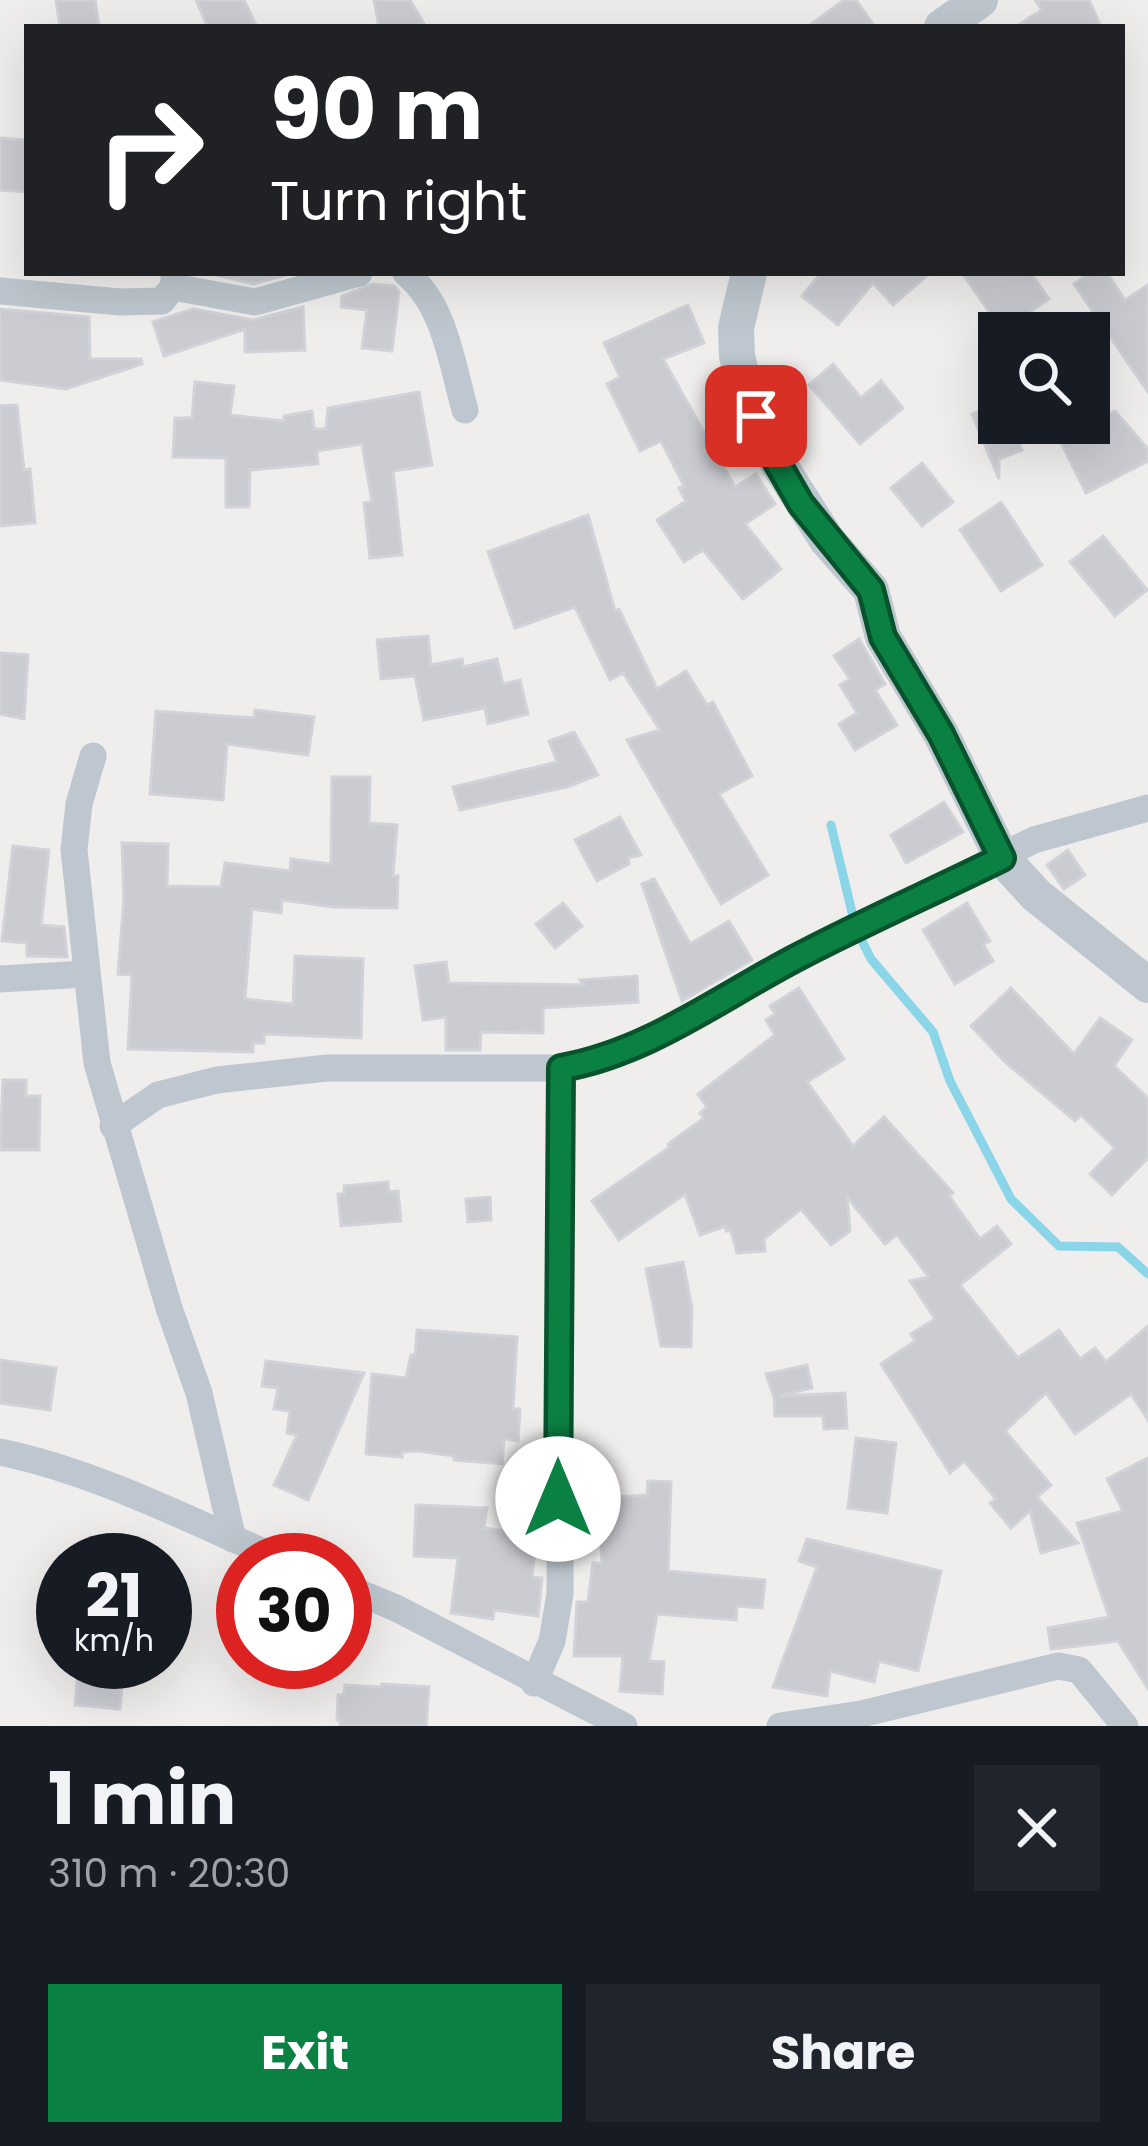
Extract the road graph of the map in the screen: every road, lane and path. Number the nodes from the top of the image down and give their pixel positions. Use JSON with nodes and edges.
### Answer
{"nodes":[{"id":1,"x":980,"y":0,"type":"edge"},
{"id":2,"x":946,"y":24,"type":"edge"},
{"id":3,"x":348,"y":276,"type":"edge"},
{"id":4,"x":410,"y":276,"type":"edge"},
{"id":5,"x":748,"y":276,"type":"edge"},
{"id":6,"x":174,"y":280,"type":"edge"},
{"id":7,"x":0,"y":291,"type":"edge"},
{"id":8,"x":465,"y":410,"type":"dead end"},
{"id":9,"x":93,"y":755,"type":"dead end"},
{"id":10,"x":1148,"y":808,"type":"edge"},
{"id":11,"x":1002,"y":858,"type":"junction"},
{"id":12,"x":84,"y":974,"type":"junction"},
{"id":13,"x":0,"y":979,"type":"edge"},
{"id":14,"x":1148,"y":985,"type":"edge"},
{"id":15,"x":561,"y":1068,"type":"junction"},
{"id":16,"x":113,"y":1126,"type":"junction"},
{"id":17,"x":0,"y":1452,"type":"edge"},
{"id":18,"x":220,"y":1533,"type":"edge"},
{"id":19,"x":232,"y":1533,"type":"edge"},
{"id":20,"x":372,"y":1598,"type":"edge"},
{"id":21,"x":534,"y":1683,"type":"junction"},
{"id":22,"x":624,"y":1726,"type":"edge"},
{"id":23,"x":780,"y":1726,"type":"edge"},
{"id":24,"x":1125,"y":1726,"type":"edge"}],
"edges":[{"from":1,"to":2,"type":"street"},
{"from":3,"to":6,"type":"street"},
{"from":4,"to":8,"type":"street"},
{"from":5,"to":11,"type":"street"},
{"from":6,"to":7,"type":"street"},
{"from":9,"to":12,"type":"street"},
{"from":10,"to":11,"type":"street"},
{"from":11,"to":14,"type":"street"},
{"from":11,"to":15,"type":"street"},
{"from":12,"to":13,"type":"street"},
{"from":12,"to":16,"type":"street"},
{"from":15,"to":16,"type":"street"},
{"from":15,"to":21,"type":"street"},
{"from":16,"to":19,"type":"street"},
{"from":17,"to":18,"type":"street"},
{"from":20,"to":21,"type":"street"},
{"from":21,"to":22,"type":"street"},
{"from":23,"to":24,"type":"street"}]}
